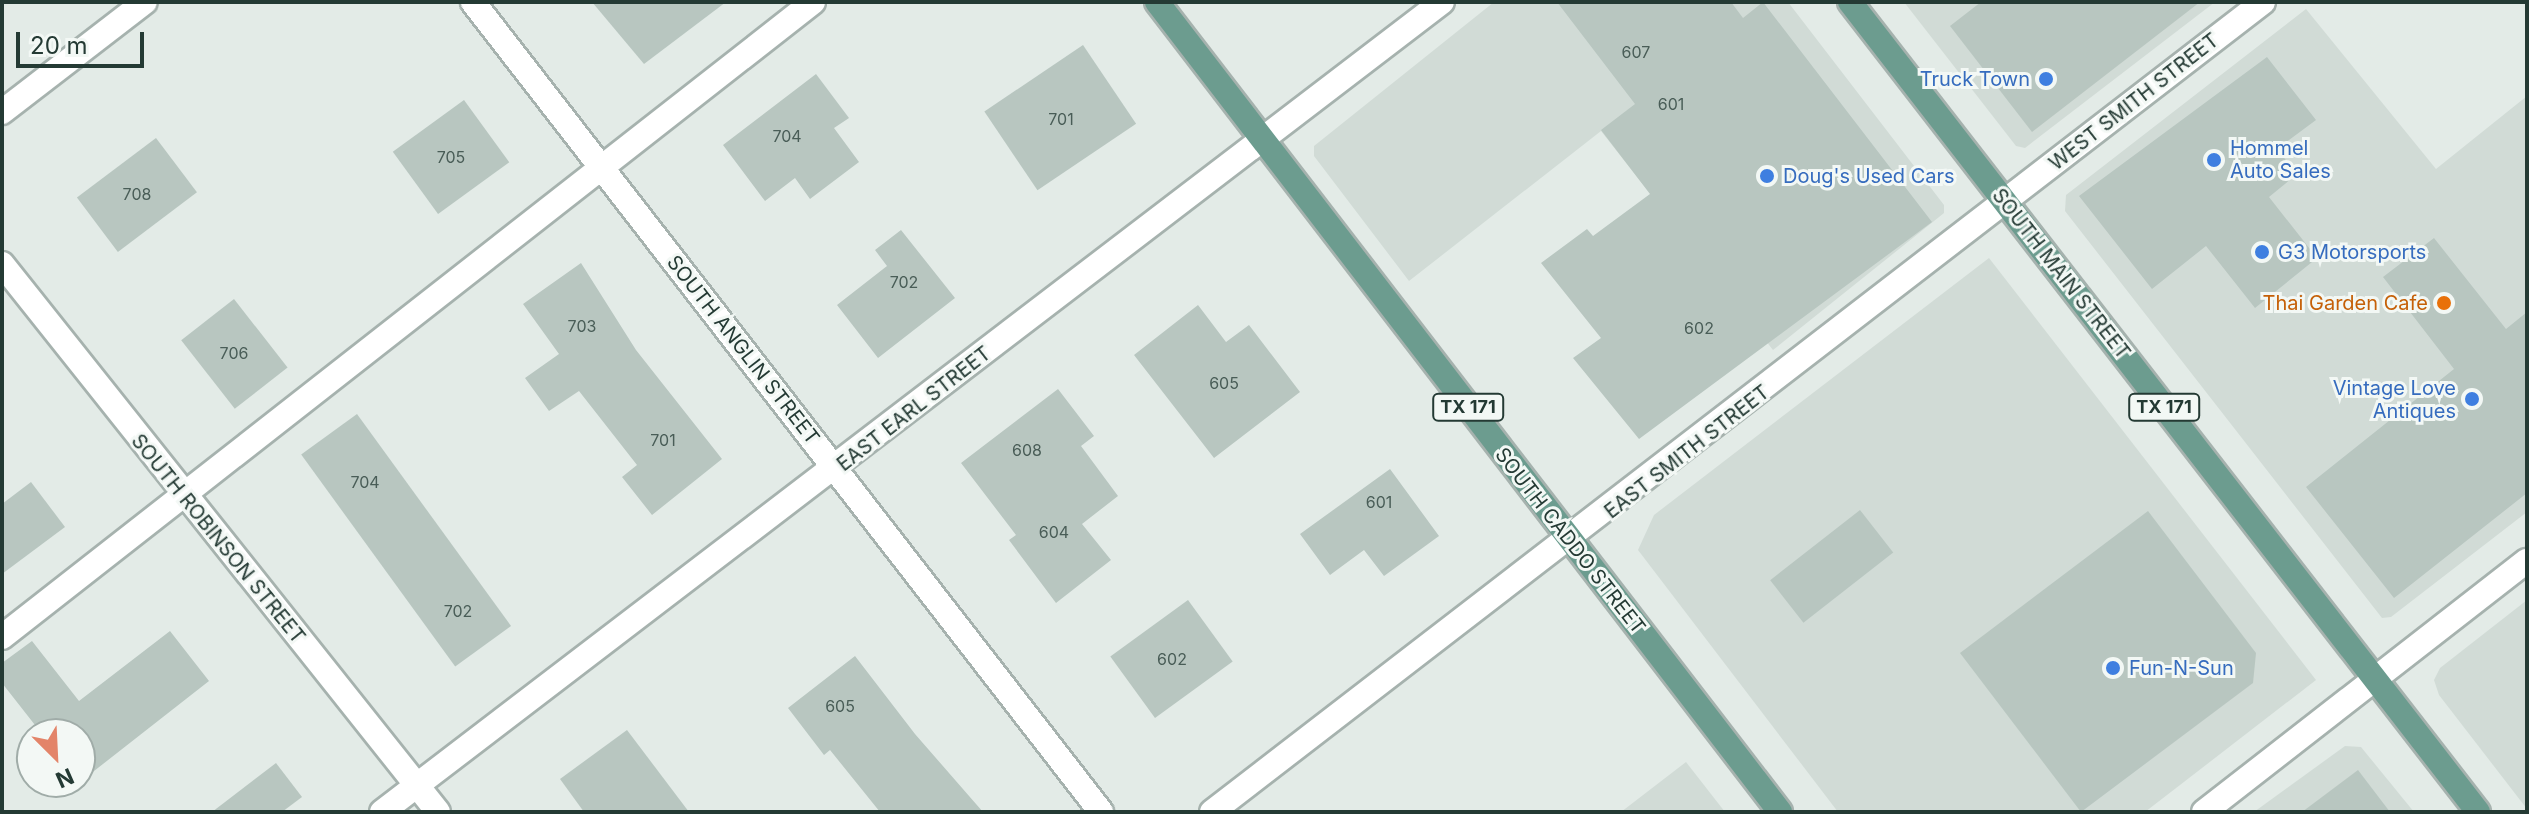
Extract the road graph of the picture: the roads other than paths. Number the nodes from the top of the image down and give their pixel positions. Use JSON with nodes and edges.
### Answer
{"nodes":[{"id":1,"x":145,"y":2,"type":"edge"},
{"id":2,"x":473,"y":2,"type":"edge"},
{"id":3,"x":813,"y":2,"type":"edge"},
{"id":4,"x":1157,"y":2,"type":"edge"},
{"id":5,"x":1442,"y":2,"type":"edge"},
{"id":6,"x":1850,"y":2,"type":"edge"},
{"id":7,"x":2263,"y":2,"type":"edge"},
{"id":8,"x":2,"y":112,"type":"edge"},
{"id":9,"x":1263,"y":140,"type":"junction"},
{"id":10,"x":604,"y":170,"type":"junction"},
{"id":11,"x":2006,"y":204,"type":"junction"},
{"id":12,"x":2,"y":264,"type":"edge"},
{"id":13,"x":835,"y":470,"type":"junction"},
{"id":14,"x":183,"y":498,"type":"junction"},
{"id":15,"x":1570,"y":541,"type":"junction"},
{"id":16,"x":2527,"y":561,"type":"edge"},
{"id":17,"x":2,"y":637,"type":"edge"},
{"id":18,"x":2376,"y":680,"type":"junction"},
{"id":19,"x":417,"y":786,"type":"junction"},
{"id":20,"x":382,"y":812,"type":"edge"},
{"id":21,"x":438,"y":812,"type":"edge"},
{"id":22,"x":1101,"y":812,"type":"edge"},
{"id":23,"x":1212,"y":812,"type":"edge"},
{"id":24,"x":1780,"y":812,"type":"edge"},
{"id":25,"x":2204,"y":812,"type":"edge"},
{"id":26,"x":2478,"y":812,"type":"edge"}],
"edges":[{"from":1,"to":8,"type":"street"},
{"from":2,"to":10,"type":"street","name":"SOUTH ANGLIN STREET"},
{"from":3,"to":10,"type":"street"},
{"from":4,"to":9,"type":"main road","name":"SOUTH CADDO STREET","number":"TX 171"},
{"from":5,"to":9,"type":"street","name":"EAST EARL STREET"},
{"from":6,"to":11,"type":"main road","name":"SOUTH MAIN STREET","number":"TX 171"},
{"from":7,"to":11,"type":"street","name":"WEST SMITH STREET"},
{"from":9,"to":13,"type":"street","name":"EAST EARL STREET"},
{"from":9,"to":15,"type":"main road","name":"SOUTH CADDO STREET","number":"TX 171"},
{"from":10,"to":13,"type":"street","name":"SOUTH ANGLIN STREET"},
{"from":10,"to":14,"type":"street"},
{"from":11,"to":15,"type":"street","name":"EAST SMITH STREET"},
{"from":11,"to":18,"type":"main road","name":"SOUTH MAIN STREET","number":"TX 171"},
{"from":12,"to":14,"type":"street","name":"SOUTH ROBINSON STREET"},
{"from":13,"to":19,"type":"street","name":"EAST EARL STREET"},
{"from":13,"to":22,"type":"street","name":"SOUTH ANGLIN STREET"},
{"from":14,"to":17,"type":"street"},
{"from":14,"to":19,"type":"street","name":"SOUTH ROBINSON STREET"},
{"from":15,"to":23,"type":"street","name":"EAST SMITH STREET"},
{"from":15,"to":24,"type":"main road","name":"SOUTH CADDO STREET","number":"TX 171"},
{"from":16,"to":18,"type":"street"},
{"from":18,"to":25,"type":"street"},
{"from":18,"to":26,"type":"main road","name":"SOUTH MAIN STREET","number":"TX 171"},
{"from":19,"to":20,"type":"street","name":"EAST EARL STREET"},
{"from":19,"to":21,"type":"street","name":"SOUTH ROBINSON STREET"}]}
